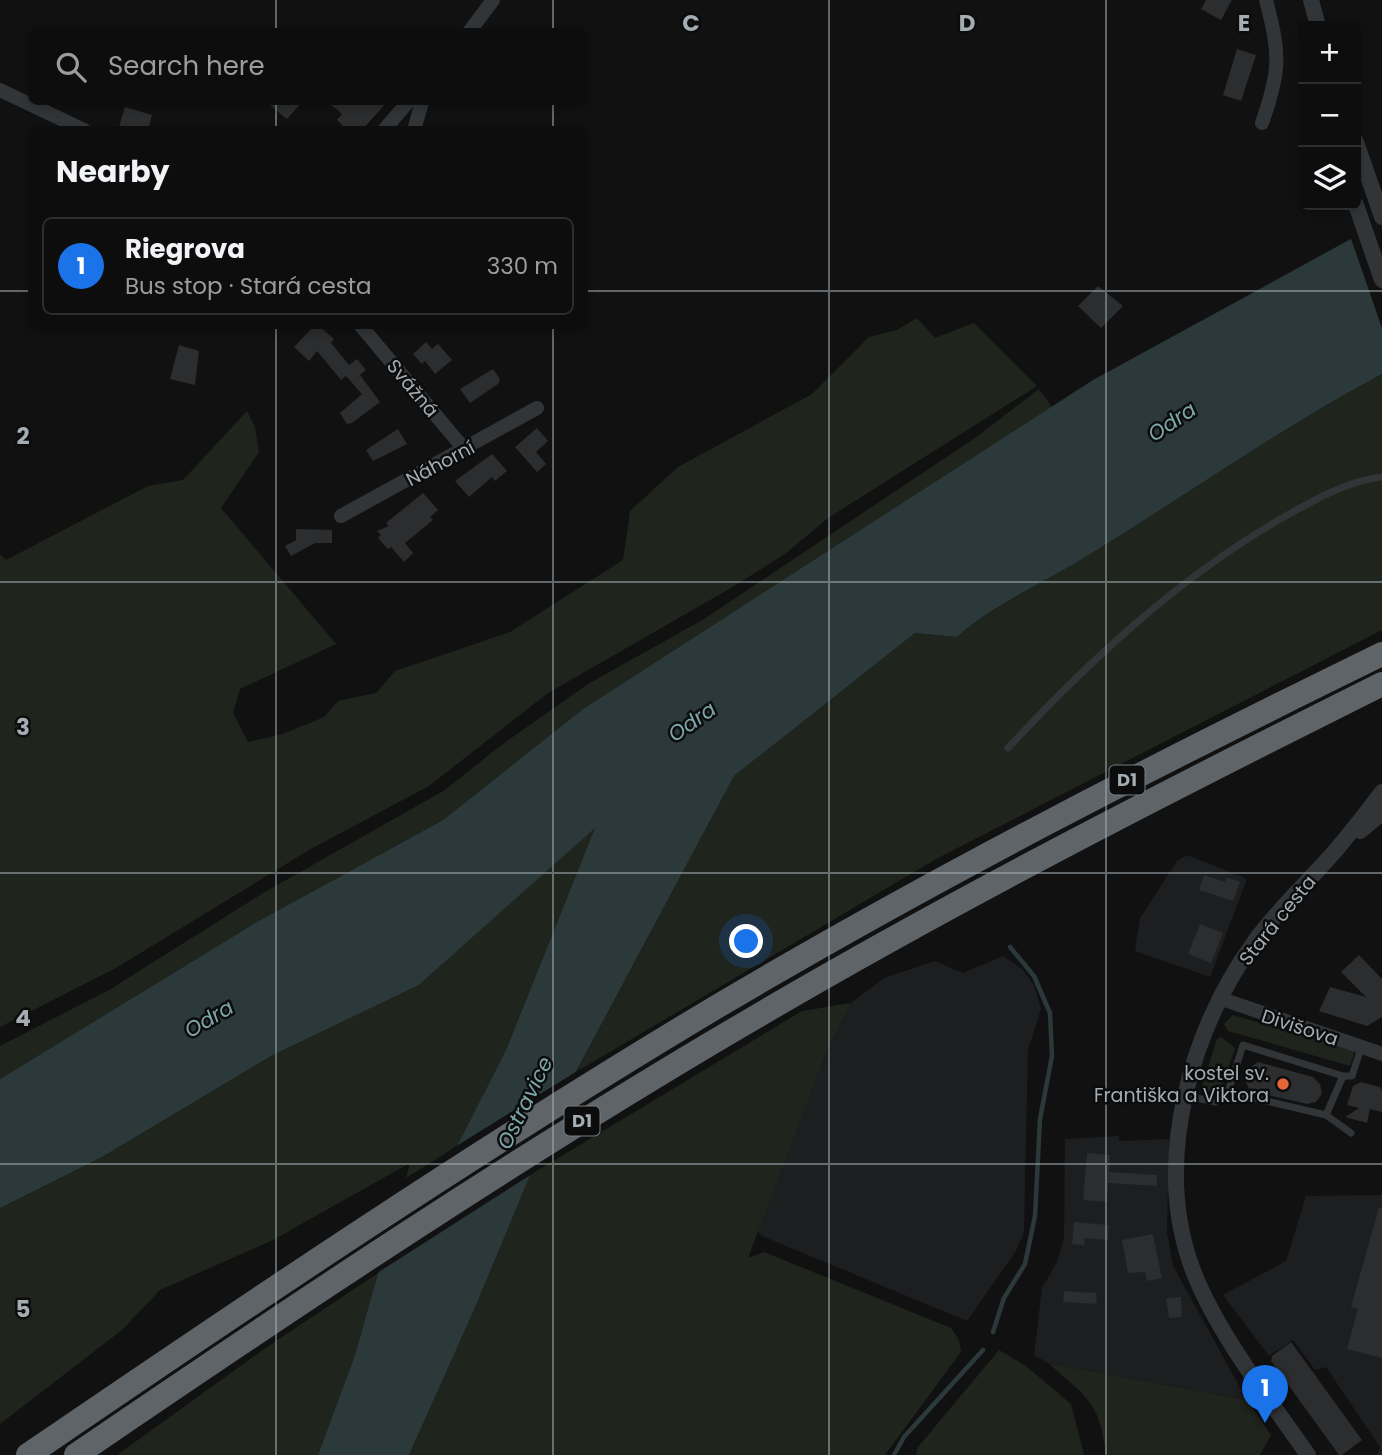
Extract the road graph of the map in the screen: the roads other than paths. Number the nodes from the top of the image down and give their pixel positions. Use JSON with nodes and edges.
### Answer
{"nodes":[{"id":1,"x":493,"y":0,"type":"edge"},
{"id":2,"x":1266,"y":0,"type":"edge"},
{"id":3,"x":1312,"y":4,"type":"edge"},
{"id":4,"x":1317,"y":21,"type":"edge"},
{"id":5,"x":472,"y":28,"type":"edge"},
{"id":6,"x":0,"y":90,"type":"edge"},
{"id":7,"x":28,"y":103,"type":"edge"},
{"id":8,"x":32,"y":105,"type":"edge"},
{"id":9,"x":405,"y":105,"type":"edge"},
{"id":10,"x":421,"y":105,"type":"edge"},
{"id":11,"x":1262,"y":123,"type":"dead end"},
{"id":12,"x":76,"y":126,"type":"edge"},
{"id":13,"x":387,"y":126,"type":"edge"},
{"id":14,"x":415,"y":126,"type":"edge"},
{"id":15,"x":1358,"y":147,"type":"edge"},
{"id":16,"x":1358,"y":210,"type":"edge"},
{"id":17,"x":1382,"y":217,"type":"edge"},
{"id":18,"x":1382,"y":280,"type":"edge"},
{"id":19,"x":364,"y":329,"type":"edge"},
{"id":20,"x":537,"y":408,"type":"dead end"},
{"id":21,"x":465,"y":450,"type":"junction"},
{"id":22,"x":1382,"y":477,"type":"edge"},
{"id":23,"x":341,"y":516,"type":"dead end"},
{"id":24,"x":1382,"y":654,"type":"edge"},
{"id":25,"x":1382,"y":684,"type":"edge"},
{"id":26,"x":1007,"y":748,"type":"dead end"},
{"id":27,"x":1382,"y":792,"type":"edge"},
{"id":28,"x":1382,"y":813,"type":"edge"},
{"id":29,"x":1336,"y":850,"type":"junction"},
{"id":30,"x":1219,"y":998,"type":"junction"},
{"id":31,"x":1361,"y":1048,"type":"junction"},
{"id":32,"x":1382,"y":1054,"type":"edge"},
{"id":33,"x":1343,"y":1076,"type":"junction"},
{"id":34,"x":1228,"y":1092,"type":"junction"},
{"id":35,"x":1186,"y":1096,"type":"junction"},
{"id":36,"x":1326,"y":1115,"type":"junction"},
{"id":37,"x":1350,"y":1133,"type":"dead end"},
{"id":38,"x":28,"y":1455,"type":"edge"},
{"id":39,"x":76,"y":1455,"type":"edge"},
{"id":40,"x":1308,"y":1455,"type":"edge"}],
"edges":[{"from":1,"to":5,"type":"street"},
{"from":2,"to":11,"type":"street"},
{"from":3,"to":4,"type":"street"},
{"from":6,"to":7,"type":"street"},
{"from":8,"to":12,"type":"street"},
{"from":9,"to":13,"type":"street"},
{"from":10,"to":14,"type":"street"},
{"from":15,"to":17,"type":"street"},
{"from":16,"to":18,"type":"street"},
{"from":19,"to":21,"type":"street","name":"Svážná"},
{"from":20,"to":21,"type":"street","name":"Náhorní"},
{"from":21,"to":23,"type":"street","name":"Náhorní"},
{"from":22,"to":26,"type":"lane"},
{"from":24,"to":38,"type":"highway","number":"D1"},
{"from":25,"to":39,"type":"highway","number":"D1"},
{"from":27,"to":29,"type":"street"},
{"from":28,"to":29,"type":"street"},
{"from":29,"to":30,"type":"street","name":"Stará cesta"},
{"from":30,"to":31,"type":"street","name":"Divišova"},
{"from":30,"to":35,"type":"street","name":"Stará cesta"},
{"from":31,"to":32,"type":"street","name":"Divišova"},
{"from":31,"to":33,"type":"lane"},
{"from":33,"to":34,"type":"lane"},
{"from":33,"to":36,"type":"lane"},
{"from":34,"to":35,"type":"lane"},
{"from":34,"to":36,"type":"lane"},
{"from":35,"to":40,"type":"street","name":"Stará cesta"},
{"from":36,"to":37,"type":"lane"}]}
